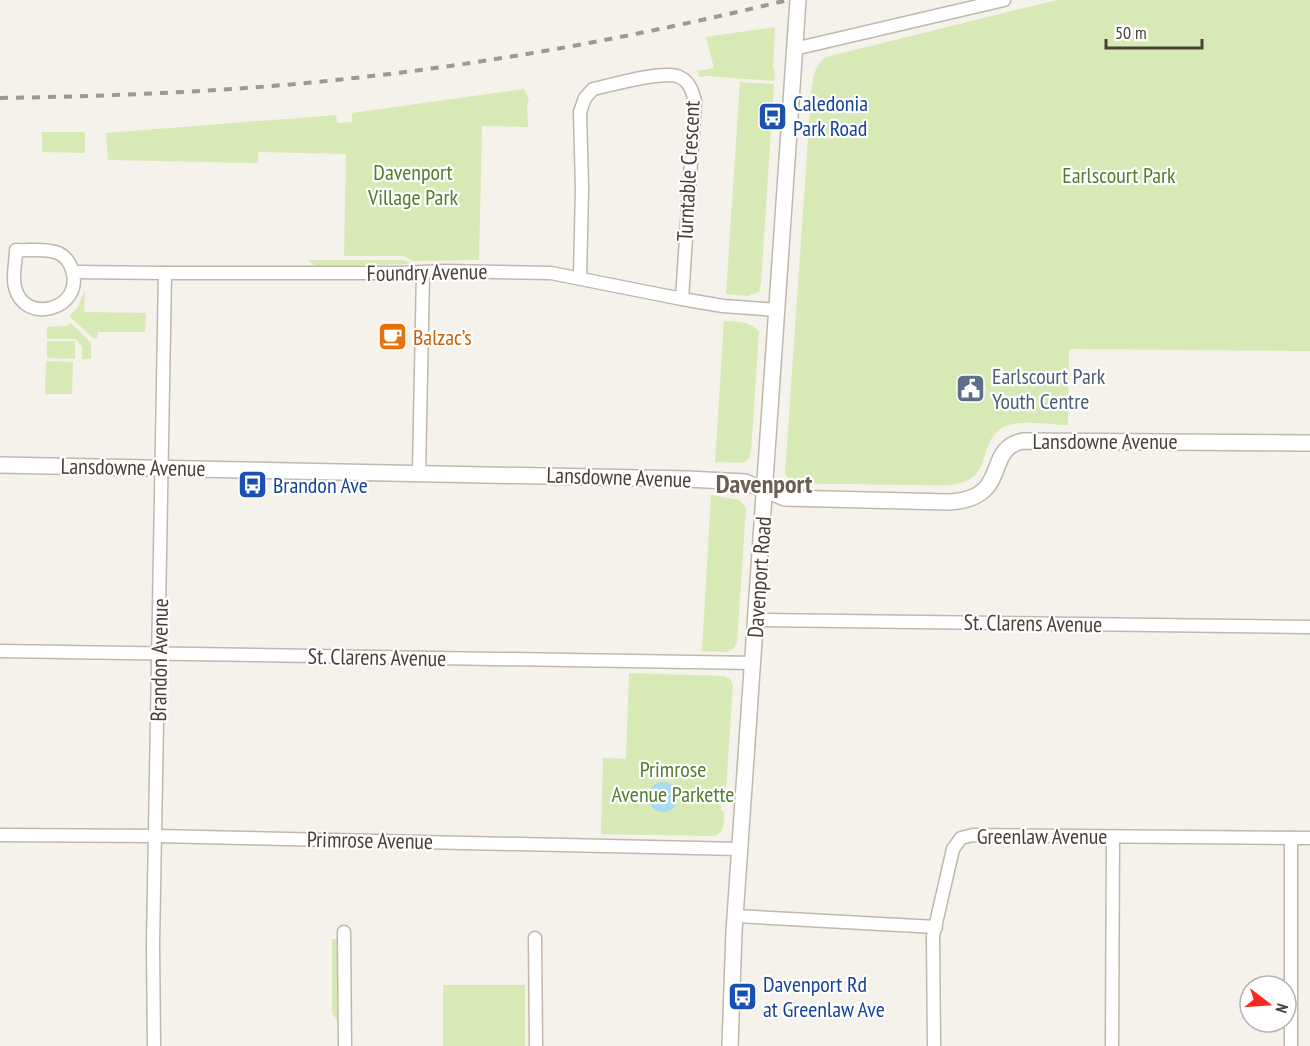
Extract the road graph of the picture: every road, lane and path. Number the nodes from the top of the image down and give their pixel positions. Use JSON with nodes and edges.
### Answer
{"nodes":[{"id":1,"x":798,"y":0,"type":"edge"},
{"id":2,"x":1004,"y":0,"type":"edge"},
{"id":3,"x":794,"y":49,"type":"junction"},
{"id":4,"x":73,"y":272,"type":"junction"},
{"id":5,"x":165,"y":273,"type":"junction"},
{"id":6,"x":423,"y":273,"type":"junction"},
{"id":7,"x":580,"y":277,"type":"junction"},
{"id":8,"x":681,"y":299,"type":"junction"},
{"id":9,"x":777,"y":310,"type":"junction"},
{"id":10,"x":1310,"y":443,"type":"edge"},
{"id":11,"x":0,"y":465,"type":"edge"},
{"id":12,"x":161,"y":468,"type":"junction"},
{"id":13,"x":419,"y":472,"type":"junction"},
{"id":14,"x":765,"y":490,"type":"junction"},
{"id":15,"x":757,"y":620,"type":"junction"},
{"id":16,"x":1310,"y":627,"type":"edge"},
{"id":17,"x":0,"y":651,"type":"edge"},
{"id":18,"x":159,"y":653,"type":"junction"},
{"id":19,"x":753,"y":663,"type":"junction"},
{"id":20,"x":0,"y":835,"type":"edge"},
{"id":21,"x":156,"y":836,"type":"junction"},
{"id":22,"x":1113,"y":837,"type":"junction"},
{"id":23,"x":1291,"y":838,"type":"junction"},
{"id":24,"x":1310,"y":838,"type":"edge"},
{"id":25,"x":740,"y":849,"type":"junction"},
{"id":26,"x":735,"y":916,"type":"junction"},
{"id":27,"x":936,"y":927,"type":"junction"},
{"id":28,"x":344,"y":932,"type":"dead end"},
{"id":29,"x":535,"y":938,"type":"dead end"},
{"id":30,"x":154,"y":1046,"type":"edge"},
{"id":31,"x":345,"y":1046,"type":"edge"},
{"id":32,"x":536,"y":1046,"type":"edge"},
{"id":33,"x":730,"y":1046,"type":"edge"},
{"id":34,"x":934,"y":1046,"type":"edge"},
{"id":35,"x":1112,"y":1046,"type":"edge"},
{"id":36,"x":1292,"y":1046,"type":"edge"}],
"edges":[{"from":1,"to":3,"type":"street","name":"Davenport Road"},
{"from":2,"to":3,"type":"street"},
{"from":3,"to":9,"type":"street","name":"Davenport Road"},
{"from":4,"to":4,"type":"street"},
{"from":4,"to":5,"type":"street","name":"Foundry Avenue"},
{"from":5,"to":6,"type":"street","name":"Foundry Avenue"},
{"from":5,"to":12,"type":"street","name":"Brandon Avenue"},
{"from":6,"to":7,"type":"street","name":"Foundry Avenue"},
{"from":6,"to":13,"type":"street"},
{"from":7,"to":8,"type":"street","name":"Foundry Avenue"},
{"from":7,"to":8,"type":"street","name":"Turntable Crescent"},
{"from":8,"to":9,"type":"street","name":"Foundry Avenue"},
{"from":9,"to":14,"type":"street","name":"Davenport Road"},
{"from":10,"to":14,"type":"street","name":"Lansdowne Avenue"},
{"from":11,"to":12,"type":"street","name":"Lansdowne Avenue"},
{"from":12,"to":13,"type":"street","name":"Lansdowne Avenue"},
{"from":12,"to":18,"type":"street","name":"Brandon Avenue"},
{"from":13,"to":14,"type":"street","name":"Lansdowne Avenue"},
{"from":14,"to":15,"type":"street","name":"Davenport Road"},
{"from":15,"to":16,"type":"street","name":"St. Clarens Avenue"},
{"from":15,"to":19,"type":"street","name":"Davenport Road"},
{"from":17,"to":18,"type":"street","name":"St. Clarens Avenue"},
{"from":18,"to":19,"type":"street","name":"St. Clarens Avenue"},
{"from":18,"to":21,"type":"street","name":"Brandon Avenue"},
{"from":19,"to":25,"type":"street","name":"Davenport Road"},
{"from":20,"to":21,"type":"street","name":"Primrose Avenue"},
{"from":21,"to":25,"type":"street","name":"Primrose Avenue"},
{"from":21,"to":30,"type":"street","name":"Brandon Avenue"},
{"from":22,"to":23,"type":"street","name":"Greenlaw Avenue"},
{"from":22,"to":27,"type":"street","name":"Greenlaw Avenue"},
{"from":22,"to":35,"type":"street"},
{"from":23,"to":24,"type":"street","name":"Greenlaw Avenue"},
{"from":23,"to":36,"type":"street"},
{"from":25,"to":26,"type":"street","name":"Davenport Road"},
{"from":26,"to":27,"type":"street"},
{"from":26,"to":33,"type":"street","name":"Davenport Road"},
{"from":27,"to":34,"type":"street"},
{"from":28,"to":31,"type":"street"},
{"from":29,"to":32,"type":"street"}]}
